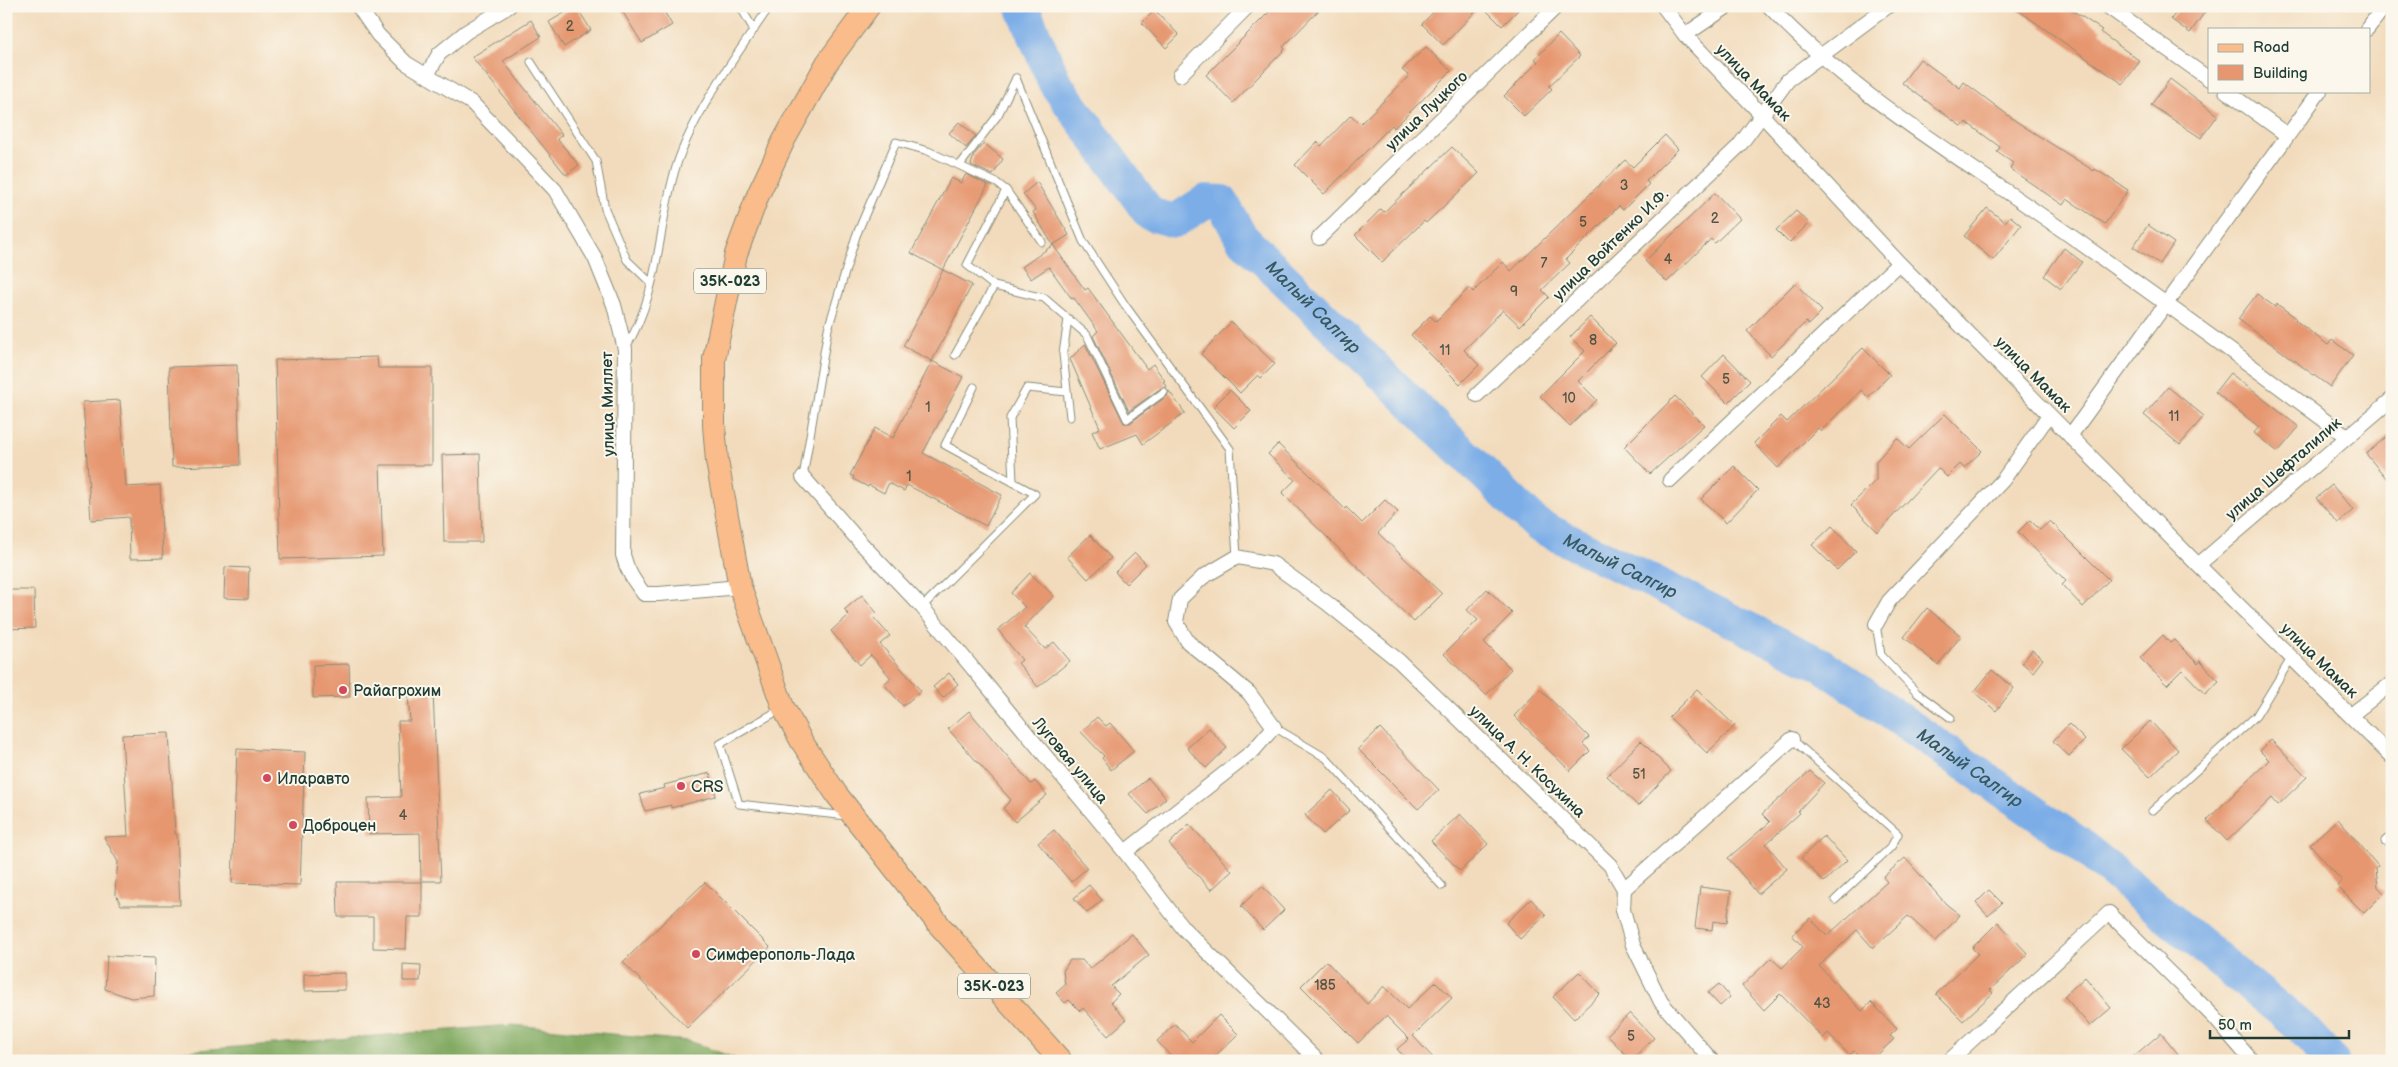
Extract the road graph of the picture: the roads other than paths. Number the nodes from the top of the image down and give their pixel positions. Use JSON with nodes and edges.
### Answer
{"nodes":[{"id":1,"x":358,"y":6,"type":"edge"},
{"id":2,"x":508,"y":6,"type":"edge"},
{"id":3,"x":740,"y":6,"type":"edge"},
{"id":4,"x":770,"y":6,"type":"edge"},
{"id":5,"x":870,"y":6,"type":"edge"},
{"id":6,"x":1248,"y":6,"type":"edge"},
{"id":7,"x":1557,"y":6,"type":"edge"},
{"id":8,"x":1663,"y":6,"type":"edge"},
{"id":9,"x":1728,"y":6,"type":"edge"},
{"id":10,"x":1769,"y":6,"type":"edge"},
{"id":11,"x":1888,"y":6,"type":"edge"},
{"id":12,"x":2107,"y":6,"type":"edge"},
{"id":13,"x":2384,"y":6,"type":"edge"},
{"id":14,"x":2369,"y":28,"type":"edge"},
{"id":15,"x":754,"y":30,"type":"junction"},
{"id":16,"x":1684,"y":35,"type":"junction"},
{"id":17,"x":1822,"y":55,"type":"junction"},
{"id":18,"x":531,"y":62,"type":"dead end"},
{"id":19,"x":427,"y":75,"type":"junction"},
{"id":20,"x":1180,"y":75,"type":"dead end"},
{"id":21,"x":2208,"y":78,"type":"edge"},
{"id":22,"x":2227,"y":92,"type":"edge"},
{"id":23,"x":2319,"y":92,"type":"edge"},
{"id":24,"x":1761,"y":114,"type":"junction"},
{"id":25,"x":2287,"y":135,"type":"junction"},
{"id":26,"x":960,"y":165,"type":"junction"},
{"id":27,"x":1006,"y":190,"type":"junction"},
{"id":28,"x":1318,"y":238,"type":"dead end"},
{"id":29,"x":1042,"y":242,"type":"dead end"},
{"id":30,"x":1899,"y":262,"type":"junction"},
{"id":31,"x":651,"y":284,"type":"junction"},
{"id":32,"x":994,"y":286,"type":"junction"},
{"id":33,"x":2167,"y":303,"type":"junction"},
{"id":34,"x":1068,"y":319,"type":"junction"},
{"id":35,"x":625,"y":349,"type":"junction"},
{"id":36,"x":955,"y":355,"type":"dead end"},
{"id":37,"x":974,"y":388,"type":"dead end"},
{"id":38,"x":1067,"y":392,"type":"junction"},
{"id":39,"x":1164,"y":392,"type":"dead end"},
{"id":40,"x":1477,"y":395,"type":"dead end"},
{"id":41,"x":2392,"y":399,"type":"edge"},
{"id":42,"x":2049,"y":415,"type":"junction"},
{"id":43,"x":1070,"y":417,"type":"dead end"},
{"id":44,"x":2070,"y":436,"type":"junction"},
{"id":45,"x":2347,"y":437,"type":"junction"},
{"id":46,"x":803,"y":477,"type":"joint"},
{"id":47,"x":1670,"y":480,"type":"dead end"},
{"id":48,"x":1013,"y":482,"type":"junction"},
{"id":49,"x":1237,"y":558,"type":"junction"},
{"id":50,"x":2198,"y":565,"type":"junction"},
{"id":51,"x":740,"y":587,"type":"junction"},
{"id":52,"x":922,"y":607,"type":"junction"},
{"id":53,"x":1876,"y":624,"type":"joint"},
{"id":54,"x":2292,"y":657,"type":"junction"},
{"id":55,"x":2392,"y":683,"type":"edge"},
{"id":56,"x":783,"y":707,"type":"junction"},
{"id":57,"x":2351,"y":715,"type":"junction"},
{"id":58,"x":1951,"y":718,"type":"dead end"},
{"id":59,"x":1274,"y":726,"type":"junction"},
{"id":60,"x":1792,"y":739,"type":"joint"},
{"id":61,"x":2392,"y":757,"type":"edge"},
{"id":62,"x":2152,"y":811,"type":"dead end"},
{"id":63,"x":853,"y":817,"type":"junction"},
{"id":64,"x":2392,"y":835,"type":"edge"},
{"id":65,"x":2385,"y":841,"type":"dead end"},
{"id":66,"x":1125,"y":852,"type":"junction"},
{"id":67,"x":1442,"y":886,"type":"dead end"},
{"id":68,"x":1624,"y":889,"type":"junction"},
{"id":69,"x":1835,"y":900,"type":"dead end"},
{"id":70,"x":1062,"y":1061,"type":"edge"},
{"id":71,"x":1318,"y":1061,"type":"edge"},
{"id":72,"x":1712,"y":1061,"type":"edge"},
{"id":73,"x":1949,"y":1061,"type":"edge"},
{"id":74,"x":2252,"y":1061,"type":"edge"}],
"edges":[{"from":1,"to":19,"type":"street","name":"улица Миллет"},
{"from":2,"to":19,"type":"street"},
{"from":3,"to":15,"type":"lane"},
{"from":4,"to":15,"type":"lane"},
{"from":5,"to":51,"type":"main road","number":"35К-023"},
{"from":6,"to":20,"type":"street"},
{"from":7,"to":28,"type":"street","name":"улица Луцкого"},
{"from":8,"to":16,"type":"street","name":"улица Мамак"},
{"from":9,"to":16,"type":"street"},
{"from":10,"to":17,"type":"street"},
{"from":11,"to":17,"type":"street","name":"улица Войтенко И.Ф."},
{"from":12,"to":21,"type":"street"},
{"from":13,"to":14,"type":"street"},
{"from":15,"to":31,"type":"lane"},
{"from":16,"to":24,"type":"street","name":"улица Мамак"},
{"from":17,"to":24,"type":"street","name":"улица Войтенко И.Ф."},
{"from":17,"to":33,"type":"street"},
{"from":18,"to":31,"type":"lane"},
{"from":19,"to":35,"type":"street","name":"улица Миллет"},
{"from":22,"to":25,"type":"street"},
{"from":23,"to":25,"type":"street"},
{"from":24,"to":30,"type":"street","name":"улица Мамак"},
{"from":24,"to":40,"type":"street","name":"улица Войтенко И.Ф."},
{"from":25,"to":33,"type":"street"},
{"from":26,"to":27,"type":"lane"},
{"from":26,"to":46,"type":"lane"},
{"from":26,"to":49,"type":"lane"},
{"from":27,"to":29,"type":"lane"},
{"from":27,"to":32,"type":"lane"},
{"from":30,"to":42,"type":"street","name":"улица Мамак"},
{"from":30,"to":47,"type":"street"},
{"from":31,"to":35,"type":"lane"},
{"from":32,"to":34,"type":"lane"},
{"from":32,"to":36,"type":"lane"},
{"from":33,"to":44,"type":"street"},
{"from":33,"to":45,"type":"street"},
{"from":34,"to":38,"type":"lane"},
{"from":34,"to":39,"type":"lane"},
{"from":35,"to":51,"type":"street","name":"улица Миллет"},
{"from":37,"to":48,"type":"lane"},
{"from":38,"to":43,"type":"lane"},
{"from":38,"to":48,"type":"lane"},
{"from":41,"to":45,"type":"street","name":"улица Шефталилик"},
{"from":42,"to":44,"type":"street","name":"улица Мамак"},
{"from":42,"to":53,"type":"street"},
{"from":44,"to":50,"type":"street","name":"улица Мамак"},
{"from":45,"to":50,"type":"street","name":"улица Шефталилик"},
{"from":46,"to":52,"type":"street","name":"Луговая улица"},
{"from":48,"to":52,"type":"lane"},
{"from":49,"to":59,"type":"street"},
{"from":49,"to":68,"type":"street","name":"улица А. Н. Косухина"},
{"from":50,"to":54,"type":"street","name":"улица Мамак"},
{"from":51,"to":56,"type":"main road","number":"35К-023"},
{"from":52,"to":66,"type":"street","name":"Луговая улица"},
{"from":53,"to":58,"type":"lane"},
{"from":54,"to":57,"type":"street","name":"улица Мамак"},
{"from":54,"to":62,"type":"lane"},
{"from":55,"to":57,"type":"street"},
{"from":56,"to":63,"type":"main road","number":"35К-023"},
{"from":56,"to":63,"type":"lane"},
{"from":57,"to":61,"type":"street","name":"улица Мамак"},
{"from":59,"to":66,"type":"street"},
{"from":59,"to":67,"type":"lane"},
{"from":60,"to":68,"type":"street"},
{"from":60,"to":69,"type":"lane"},
{"from":63,"to":70,"type":"main road","number":"35К-023"},
{"from":64,"to":65,"type":"lane"},
{"from":66,"to":71,"type":"street","name":"Луговая улица"},
{"from":68,"to":72,"type":"street"},
{"from":73,"to":74,"type":"street"}]}
